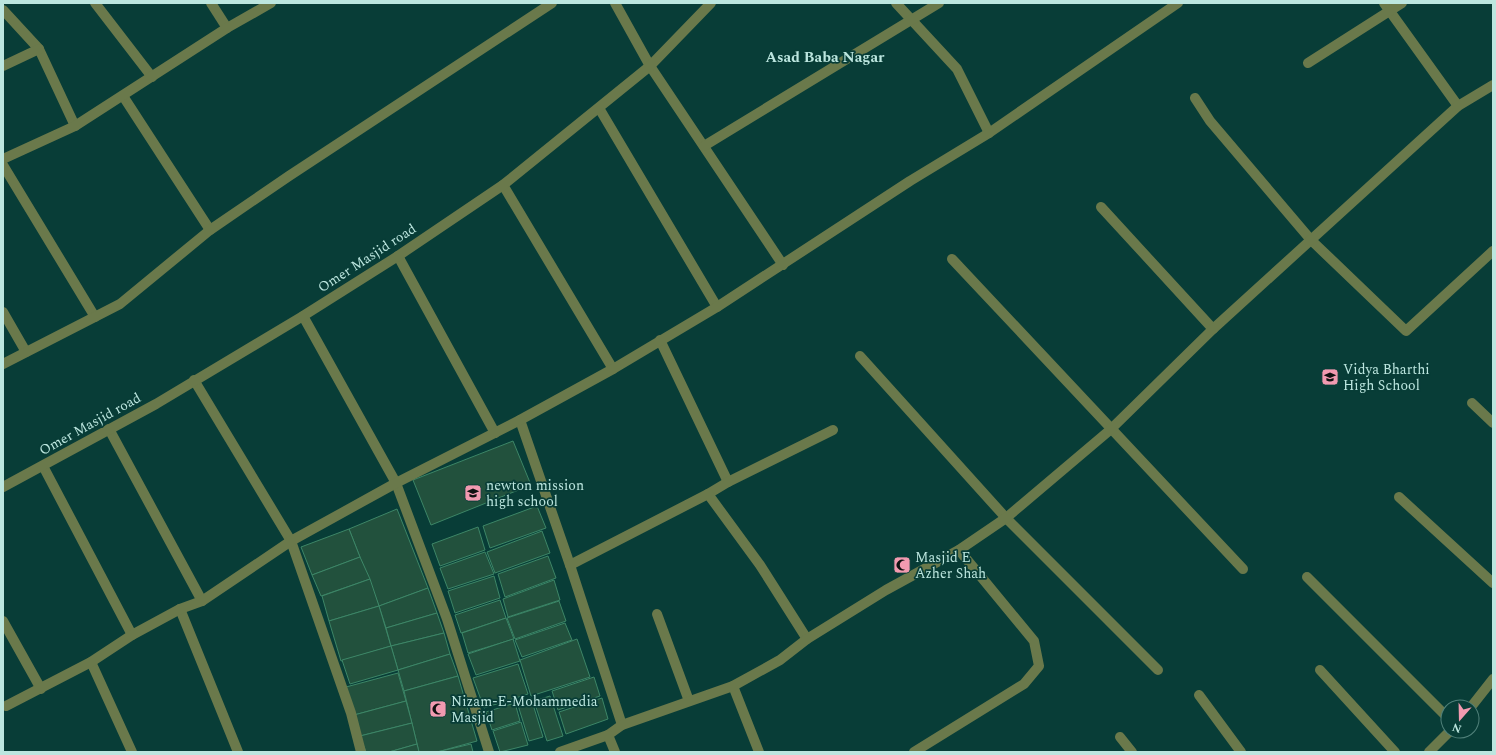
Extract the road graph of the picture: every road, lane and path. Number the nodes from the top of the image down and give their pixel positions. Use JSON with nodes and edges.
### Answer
{"nodes":[{"id":1,"x":95,"y":3,"type":"edge"},
{"id":2,"x":211,"y":3,"type":"edge"},
{"id":3,"x":271,"y":3,"type":"edge"},
{"id":4,"x":552,"y":3,"type":"edge"},
{"id":5,"x":615,"y":3,"type":"edge"},
{"id":6,"x":711,"y":3,"type":"edge"},
{"id":7,"x":896,"y":3,"type":"edge"},
{"id":8,"x":938,"y":3,"type":"edge"},
{"id":9,"x":1178,"y":3,"type":"edge"},
{"id":10,"x":1402,"y":3,"type":"edge"},
{"id":11,"x":1387,"y":7,"type":"edge"},
{"id":12,"x":3,"y":10,"type":"edge"},
{"id":13,"x":912,"y":18,"type":"junction"},
{"id":14,"x":227,"y":28,"type":"junction"},
{"id":15,"x":38,"y":49,"type":"junction"},
{"id":16,"x":1308,"y":63,"type":"dead end"},
{"id":17,"x":3,"y":66,"type":"edge"},
{"id":18,"x":650,"y":66,"type":"junction"},
{"id":19,"x":152,"y":77,"type":"junction"},
{"id":20,"x":1493,"y":85,"type":"edge"},
{"id":21,"x":123,"y":96,"type":"junction"},
{"id":22,"x":1195,"y":98,"type":"dead end"},
{"id":23,"x":1458,"y":106,"type":"junction"},
{"id":24,"x":599,"y":108,"type":"junction"},
{"id":25,"x":75,"y":126,"type":"junction"},
{"id":26,"x":990,"y":133,"type":"junction"},
{"id":27,"x":704,"y":146,"type":"junction"},
{"id":28,"x":3,"y":159,"type":"edge"},
{"id":29,"x":3,"y":166,"type":"edge"},
{"id":30,"x":503,"y":184,"type":"junction"},
{"id":31,"x":1101,"y":207,"type":"dead end"},
{"id":32,"x":210,"y":230,"type":"junction"},
{"id":33,"x":1311,"y":240,"type":"junction"},
{"id":34,"x":1493,"y":251,"type":"edge"},
{"id":35,"x":398,"y":256,"type":"junction"},
{"id":36,"x":952,"y":259,"type":"dead end"},
{"id":37,"x":783,"y":265,"type":"junction"},
{"id":38,"x":717,"y":307,"type":"junction"},
{"id":39,"x":3,"y":312,"type":"edge"},
{"id":40,"x":303,"y":316,"type":"junction"},
{"id":41,"x":95,"y":317,"type":"junction"},
{"id":42,"x":1212,"y":329,"type":"junction"},
{"id":43,"x":660,"y":340,"type":"junction"},
{"id":44,"x":26,"y":352,"type":"junction"},
{"id":45,"x":860,"y":356,"type":"dead end"},
{"id":46,"x":3,"y":364,"type":"edge"},
{"id":47,"x":613,"y":369,"type":"junction"},
{"id":48,"x":194,"y":380,"type":"junction"},
{"id":49,"x":1472,"y":403,"type":"dead end"},
{"id":50,"x":520,"y":420,"type":"junction"},
{"id":51,"x":1493,"y":423,"type":"edge"},
{"id":52,"x":109,"y":429,"type":"junction"},
{"id":53,"x":833,"y":430,"type":"dead end"},
{"id":54,"x":1110,"y":430,"type":"junction"},
{"id":55,"x":495,"y":433,"type":"junction"},
{"id":56,"x":43,"y":466,"type":"junction"},
{"id":57,"x":728,"y":482,"type":"junction"},
{"id":58,"x":396,"y":483,"type":"junction"},
{"id":59,"x":3,"y":487,"type":"edge"},
{"id":60,"x":708,"y":494,"type":"junction"},
{"id":61,"x":1399,"y":497,"type":"dead end"},
{"id":62,"x":1006,"y":518,"type":"junction"},
{"id":63,"x":291,"y":541,"type":"junction"},
{"id":64,"x":959,"y":550,"type":"junction"},
{"id":65,"x":570,"y":565,"type":"junction"},
{"id":66,"x":1243,"y":569,"type":"dead end"},
{"id":67,"x":1307,"y":577,"type":"dead end"},
{"id":68,"x":1493,"y":583,"type":"edge"},
{"id":69,"x":202,"y":601,"type":"junction"},
{"id":70,"x":180,"y":609,"type":"junction"},
{"id":71,"x":657,"y":614,"type":"dead end"},
{"id":72,"x":3,"y":621,"type":"edge"},
{"id":73,"x":132,"y":635,"type":"junction"},
{"id":74,"x":807,"y":639,"type":"junction"},
{"id":75,"x":90,"y":662,"type":"junction"},
{"id":76,"x":1158,"y":670,"type":"dead end"},
{"id":77,"x":1320,"y":670,"type":"dead end"},
{"id":78,"x":1493,"y":679,"type":"edge"},
{"id":79,"x":733,"y":686,"type":"junction"},
{"id":80,"x":41,"y":689,"type":"junction"},
{"id":81,"x":1198,"y":695,"type":"dead end"},
{"id":82,"x":1477,"y":699,"type":"edge"},
{"id":83,"x":689,"y":701,"type":"junction"},
{"id":84,"x":6,"y":706,"type":"dead end"},
{"id":85,"x":1440,"y":710,"type":"edge"},
{"id":86,"x":622,"y":725,"type":"junction"},
{"id":87,"x":608,"y":735,"type":"junction"},
{"id":88,"x":1120,"y":738,"type":"dead end"},
{"id":89,"x":1442,"y":739,"type":"edge"},
{"id":90,"x":132,"y":752,"type":"edge"},
{"id":91,"x":238,"y":752,"type":"edge"},
{"id":92,"x":361,"y":752,"type":"edge"},
{"id":93,"x":489,"y":752,"type":"edge"},
{"id":94,"x":560,"y":752,"type":"edge"},
{"id":95,"x":615,"y":752,"type":"edge"},
{"id":96,"x":759,"y":752,"type":"edge"},
{"id":97,"x":914,"y":752,"type":"edge"},
{"id":98,"x":1132,"y":752,"type":"edge"},
{"id":99,"x":1241,"y":752,"type":"edge"},
{"id":100,"x":1395,"y":752,"type":"edge"},
{"id":101,"x":1429,"y":752,"type":"edge"}],
"edges":[{"from":1,"to":19,"type":"street"},
{"from":2,"to":14,"type":"street"},
{"from":3,"to":14,"type":"street"},
{"from":4,"to":32,"type":"street"},
{"from":5,"to":18,"type":"street"},
{"from":6,"to":18,"type":"street","name":"Omer Masjid road"},
{"from":7,"to":13,"type":"street"},
{"from":8,"to":13,"type":"street"},
{"from":9,"to":26,"type":"street"},
{"from":10,"to":11,"type":"street"},
{"from":11,"to":16,"type":"street"},
{"from":11,"to":23,"type":"street"},
{"from":12,"to":15,"type":"street"},
{"from":13,"to":26,"type":"street"},
{"from":13,"to":27,"type":"street"},
{"from":14,"to":19,"type":"street"},
{"from":15,"to":17,"type":"street"},
{"from":15,"to":25,"type":"street"},
{"from":18,"to":24,"type":"street","name":"Omer Masjid road"},
{"from":18,"to":27,"type":"street"},
{"from":19,"to":21,"type":"street"},
{"from":20,"to":23,"type":"street"},
{"from":21,"to":25,"type":"street"},
{"from":21,"to":32,"type":"street"},
{"from":22,"to":33,"type":"street"},
{"from":23,"to":33,"type":"street"},
{"from":24,"to":30,"type":"street","name":"Omer Masjid road"},
{"from":24,"to":38,"type":"street"},
{"from":25,"to":28,"type":"street"},
{"from":26,"to":37,"type":"street"},
{"from":27,"to":37,"type":"street"},
{"from":29,"to":41,"type":"street"},
{"from":30,"to":35,"type":"street","name":"Omer Masjid road"},
{"from":30,"to":47,"type":"street"},
{"from":31,"to":42,"type":"street"},
{"from":32,"to":41,"type":"street"},
{"from":33,"to":34,"type":"street"},
{"from":33,"to":42,"type":"street"},
{"from":35,"to":40,"type":"street","name":"Omer Masjid road"},
{"from":35,"to":55,"type":"street"},
{"from":36,"to":54,"type":"street"},
{"from":37,"to":38,"type":"street"},
{"from":38,"to":43,"type":"street"},
{"from":39,"to":44,"type":"street"},
{"from":40,"to":48,"type":"street","name":"Omer Masjid road"},
{"from":40,"to":58,"type":"street"},
{"from":41,"to":44,"type":"street"},
{"from":42,"to":54,"type":"street"},
{"from":43,"to":47,"type":"street"},
{"from":43,"to":57,"type":"street"},
{"from":44,"to":46,"type":"street"},
{"from":45,"to":62,"type":"street"},
{"from":47,"to":50,"type":"street"},
{"from":48,"to":52,"type":"street","name":"Omer Masjid road"},
{"from":48,"to":63,"type":"street"},
{"from":49,"to":51,"type":"street"},
{"from":50,"to":55,"type":"street"},
{"from":50,"to":65,"type":"street"},
{"from":52,"to":56,"type":"street","name":"Omer Masjid road"},
{"from":52,"to":69,"type":"street"},
{"from":53,"to":57,"type":"street"},
{"from":54,"to":62,"type":"street"},
{"from":54,"to":66,"type":"street"},
{"from":55,"to":58,"type":"street"},
{"from":56,"to":59,"type":"street","name":"Omer Masjid road"},
{"from":56,"to":73,"type":"street"},
{"from":57,"to":60,"type":"street"},
{"from":58,"to":63,"type":"street"},
{"from":58,"to":93,"type":"street"},
{"from":60,"to":65,"type":"street"},
{"from":60,"to":74,"type":"street"},
{"from":61,"to":68,"type":"street"},
{"from":62,"to":64,"type":"street"},
{"from":62,"to":76,"type":"street"},
{"from":63,"to":69,"type":"street"},
{"from":63,"to":92,"type":"street"},
{"from":64,"to":74,"type":"street"},
{"from":64,"to":97,"type":"street"},
{"from":65,"to":86,"type":"street"},
{"from":67,"to":85,"type":"street"},
{"from":69,"to":70,"type":"street"},
{"from":70,"to":73,"type":"street"},
{"from":70,"to":91,"type":"street"},
{"from":71,"to":83,"type":"street"},
{"from":72,"to":80,"type":"street"},
{"from":73,"to":75,"type":"street"},
{"from":74,"to":79,"type":"street"},
{"from":75,"to":80,"type":"street"},
{"from":75,"to":90,"type":"street"},
{"from":77,"to":100,"type":"street"},
{"from":78,"to":82,"type":"street"},
{"from":79,"to":83,"type":"street"},
{"from":79,"to":96,"type":"street"},
{"from":80,"to":84,"type":"street"},
{"from":81,"to":99,"type":"street"},
{"from":83,"to":86,"type":"street"},
{"from":86,"to":87,"type":"street"},
{"from":87,"to":94,"type":"street"},
{"from":87,"to":95,"type":"street"},
{"from":88,"to":98,"type":"street"},
{"from":89,"to":101,"type":"street"}]}
